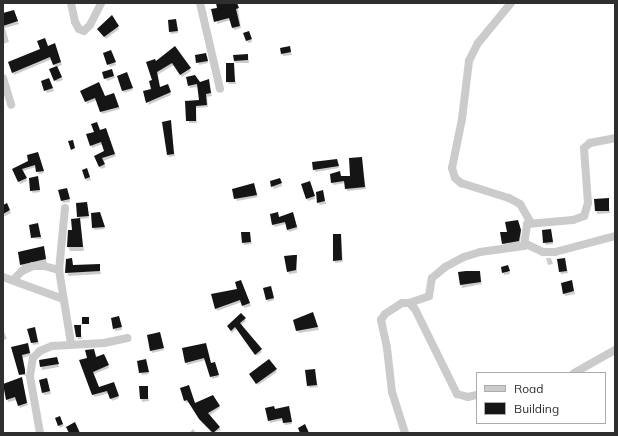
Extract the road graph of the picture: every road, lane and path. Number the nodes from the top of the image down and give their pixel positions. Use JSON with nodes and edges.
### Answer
{"nodes":[{"id":1,"x":71,"y":3,"type":"edge"},
{"id":2,"x":101,"y":3,"type":"edge"},
{"id":3,"x":200,"y":3,"type":"edge"},
{"id":4,"x":511,"y":3,"type":"edge"},
{"id":5,"x":3,"y":78,"type":"edge"},
{"id":6,"x":220,"y":88,"type":"dead end"},
{"id":7,"x":11,"y":105,"type":"dead end"},
{"id":8,"x":615,"y":138,"type":"edge"},
{"id":9,"x":65,"y":208,"type":"dead end"},
{"id":10,"x":531,"y":223,"type":"junction"},
{"id":11,"x":615,"y":236,"type":"edge"},
{"id":12,"x":526,"y":244,"type":"junction"},
{"id":13,"x":59,"y":270,"type":"junction"},
{"id":14,"x":3,"y":277,"type":"edge"},
{"id":15,"x":13,"y":280,"type":"junction"},
{"id":16,"x":63,"y":299,"type":"junction"},
{"id":17,"x":409,"y":303,"type":"junction"},
{"id":18,"x":127,"y":338,"type":"dead end"},
{"id":19,"x":71,"y":343,"type":"junction"},
{"id":20,"x":615,"y":350,"type":"edge"},
{"id":21,"x":576,"y":372,"type":"edge"},
{"id":22,"x":476,"y":395,"type":"edge"},
{"id":23,"x":40,"y":433,"type":"edge"},
{"id":24,"x":405,"y":433,"type":"edge"}],
"edges":[{"from":1,"to":2,"type":"street"},
{"from":3,"to":6,"type":"street"},
{"from":4,"to":10,"type":"street"},
{"from":5,"to":7,"type":"street"},
{"from":8,"to":10,"type":"street"},
{"from":9,"to":13,"type":"street"},
{"from":10,"to":12,"type":"street"},
{"from":11,"to":12,"type":"street"},
{"from":12,"to":17,"type":"street"},
{"from":13,"to":15,"type":"street"},
{"from":13,"to":16,"type":"street"},
{"from":14,"to":15,"type":"street"},
{"from":15,"to":16,"type":"street"},
{"from":16,"to":19,"type":"street"},
{"from":17,"to":22,"type":"street"},
{"from":17,"to":24,"type":"street"},
{"from":18,"to":19,"type":"street"},
{"from":19,"to":23,"type":"street"},
{"from":20,"to":21,"type":"street"}]}
